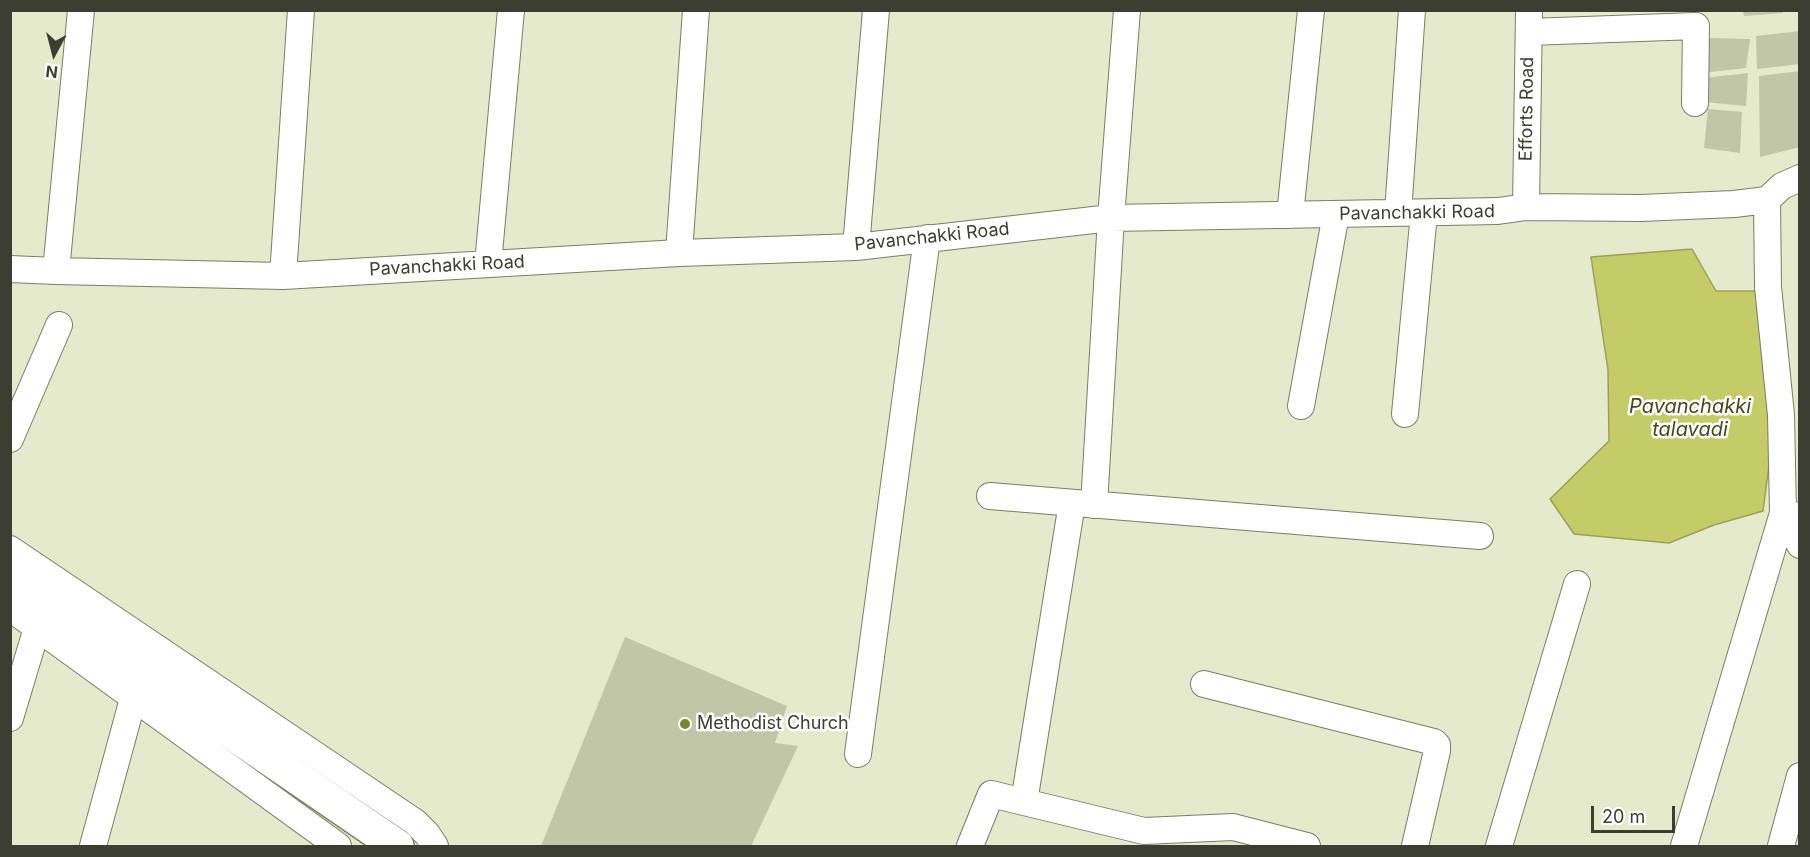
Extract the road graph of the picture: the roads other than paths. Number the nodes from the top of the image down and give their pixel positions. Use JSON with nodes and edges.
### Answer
{"nodes":[{"id":1,"x":81,"y":10,"type":"edge"},
{"id":2,"x":302,"y":10,"type":"edge"},
{"id":3,"x":511,"y":10,"type":"edge"},
{"id":4,"x":696,"y":10,"type":"edge"},
{"id":5,"x":876,"y":10,"type":"edge"},
{"id":6,"x":1127,"y":10,"type":"edge"},
{"id":7,"x":1311,"y":10,"type":"edge"},
{"id":8,"x":1412,"y":10,"type":"edge"},
{"id":9,"x":1529,"y":21,"type":"edge"},
{"id":10,"x":1695,"y":104,"type":"dead end"},
{"id":11,"x":1800,"y":178,"type":"edge"},
{"id":12,"x":1767,"y":200,"type":"junction"},
{"id":13,"x":1526,"y":207,"type":"junction"},
{"id":14,"x":1398,"y":213,"type":"junction"},
{"id":15,"x":1424,"y":213,"type":"junction"},
{"id":16,"x":1336,"y":214,"type":"junction"},
{"id":17,"x":1290,"y":215,"type":"junction"},
{"id":18,"x":1111,"y":218,"type":"junction"},
{"id":19,"x":927,"y":238,"type":"junction"},
{"id":20,"x":856,"y":247,"type":"junction"},
{"id":21,"x":680,"y":253,"type":"junction"},
{"id":22,"x":488,"y":264,"type":"junction"},
{"id":23,"x":10,"y":269,"type":"edge"},
{"id":24,"x":57,"y":271,"type":"junction"},
{"id":25,"x":282,"y":276,"type":"junction"},
{"id":26,"x":59,"y":325,"type":"dead end"},
{"id":27,"x":1789,"y":384,"type":"edge"},
{"id":28,"x":1301,"y":406,"type":"dead end"},
{"id":29,"x":1405,"y":414,"type":"dead end"},
{"id":30,"x":10,"y":439,"type":"edge"},
{"id":31,"x":990,"y":496,"type":"dead end"},
{"id":32,"x":1083,"y":504,"type":"junction"},
{"id":33,"x":1791,"y":515,"type":"edge"},
{"id":34,"x":1480,"y":536,"type":"dead end"},
{"id":35,"x":1800,"y":545,"type":"edge"},
{"id":36,"x":10,"y":549,"type":"edge"},
{"id":37,"x":10,"y":581,"type":"edge"},
{"id":38,"x":1577,"y":584,"type":"dead end"},
{"id":39,"x":10,"y":608,"type":"edge"},
{"id":40,"x":37,"y":628,"type":"junction"},
{"id":41,"x":1204,"y":684,"type":"dead end"},
{"id":42,"x":133,"y":699,"type":"junction"},
{"id":43,"x":10,"y":718,"type":"edge"},
{"id":44,"x":858,"y":754,"type":"dead end"},
{"id":45,"x":1800,"y":776,"type":"edge"},
{"id":46,"x":1024,"y":802,"type":"junction"},
{"id":47,"x":1794,"y":819,"type":"edge"},
{"id":48,"x":93,"y":846,"type":"edge"},
{"id":49,"x":338,"y":846,"type":"edge"},
{"id":50,"x":398,"y":846,"type":"edge"},
{"id":51,"x":435,"y":846,"type":"edge"},
{"id":52,"x":970,"y":846,"type":"edge"},
{"id":53,"x":1307,"y":846,"type":"edge"},
{"id":54,"x":1415,"y":846,"type":"edge"},
{"id":55,"x":1499,"y":846,"type":"edge"},
{"id":56,"x":1684,"y":846,"type":"edge"},
{"id":57,"x":1781,"y":846,"type":"edge"}],
"edges":[{"from":1,"to":24,"type":"street"},
{"from":2,"to":25,"type":"street"},
{"from":3,"to":22,"type":"street"},
{"from":4,"to":21,"type":"street"},
{"from":5,"to":20,"type":"street"},
{"from":6,"to":18,"type":"street"},
{"from":7,"to":17,"type":"street"},
{"from":8,"to":14,"type":"street"},
{"from":9,"to":10,"type":"street"},
{"from":9,"to":13,"type":"street","name":"Efforts Road"},
{"from":11,"to":12,"type":"street"},
{"from":12,"to":13,"type":"street","name":"Pavanchakki Road"},
{"from":12,"to":27,"type":"street"},
{"from":13,"to":15,"type":"street","name":"Pavanchakki Road"},
{"from":14,"to":15,"type":"street","name":"Pavanchakki Road"},
{"from":14,"to":16,"type":"street","name":"Pavanchakki Road"},
{"from":15,"to":29,"type":"street"},
{"from":16,"to":17,"type":"street","name":"Pavanchakki Road"},
{"from":16,"to":28,"type":"street"},
{"from":17,"to":18,"type":"street","name":"Pavanchakki Road"},
{"from":18,"to":19,"type":"street","name":"Pavanchakki Road"},
{"from":18,"to":32,"type":"street"},
{"from":19,"to":20,"type":"street","name":"Pavanchakki Road"},
{"from":19,"to":44,"type":"street"},
{"from":20,"to":21,"type":"street","name":"Pavanchakki Road"},
{"from":21,"to":22,"type":"street","name":"Pavanchakki Road"},
{"from":22,"to":25,"type":"street","name":"Pavanchakki Road"},
{"from":23,"to":24,"type":"street","name":"Pavanchakki Road"},
{"from":24,"to":25,"type":"street","name":"Pavanchakki Road"},
{"from":26,"to":30,"type":"street"},
{"from":27,"to":33,"type":"street"},
{"from":31,"to":32,"type":"street"},
{"from":32,"to":34,"type":"street"},
{"from":32,"to":46,"type":"street"},
{"from":33,"to":35,"type":"street"},
{"from":33,"to":56,"type":"street"},
{"from":36,"to":51,"type":"street"},
{"from":37,"to":50,"type":"main road"},
{"from":38,"to":55,"type":"street"},
{"from":39,"to":40,"type":"street"},
{"from":40,"to":42,"type":"street"},
{"from":40,"to":43,"type":"street"},
{"from":41,"to":54,"type":"street"},
{"from":42,"to":48,"type":"street"},
{"from":42,"to":49,"type":"street"},
{"from":45,"to":47,"type":"street"},
{"from":46,"to":52,"type":"street"},
{"from":46,"to":53,"type":"street"},
{"from":47,"to":57,"type":"street"}]}
